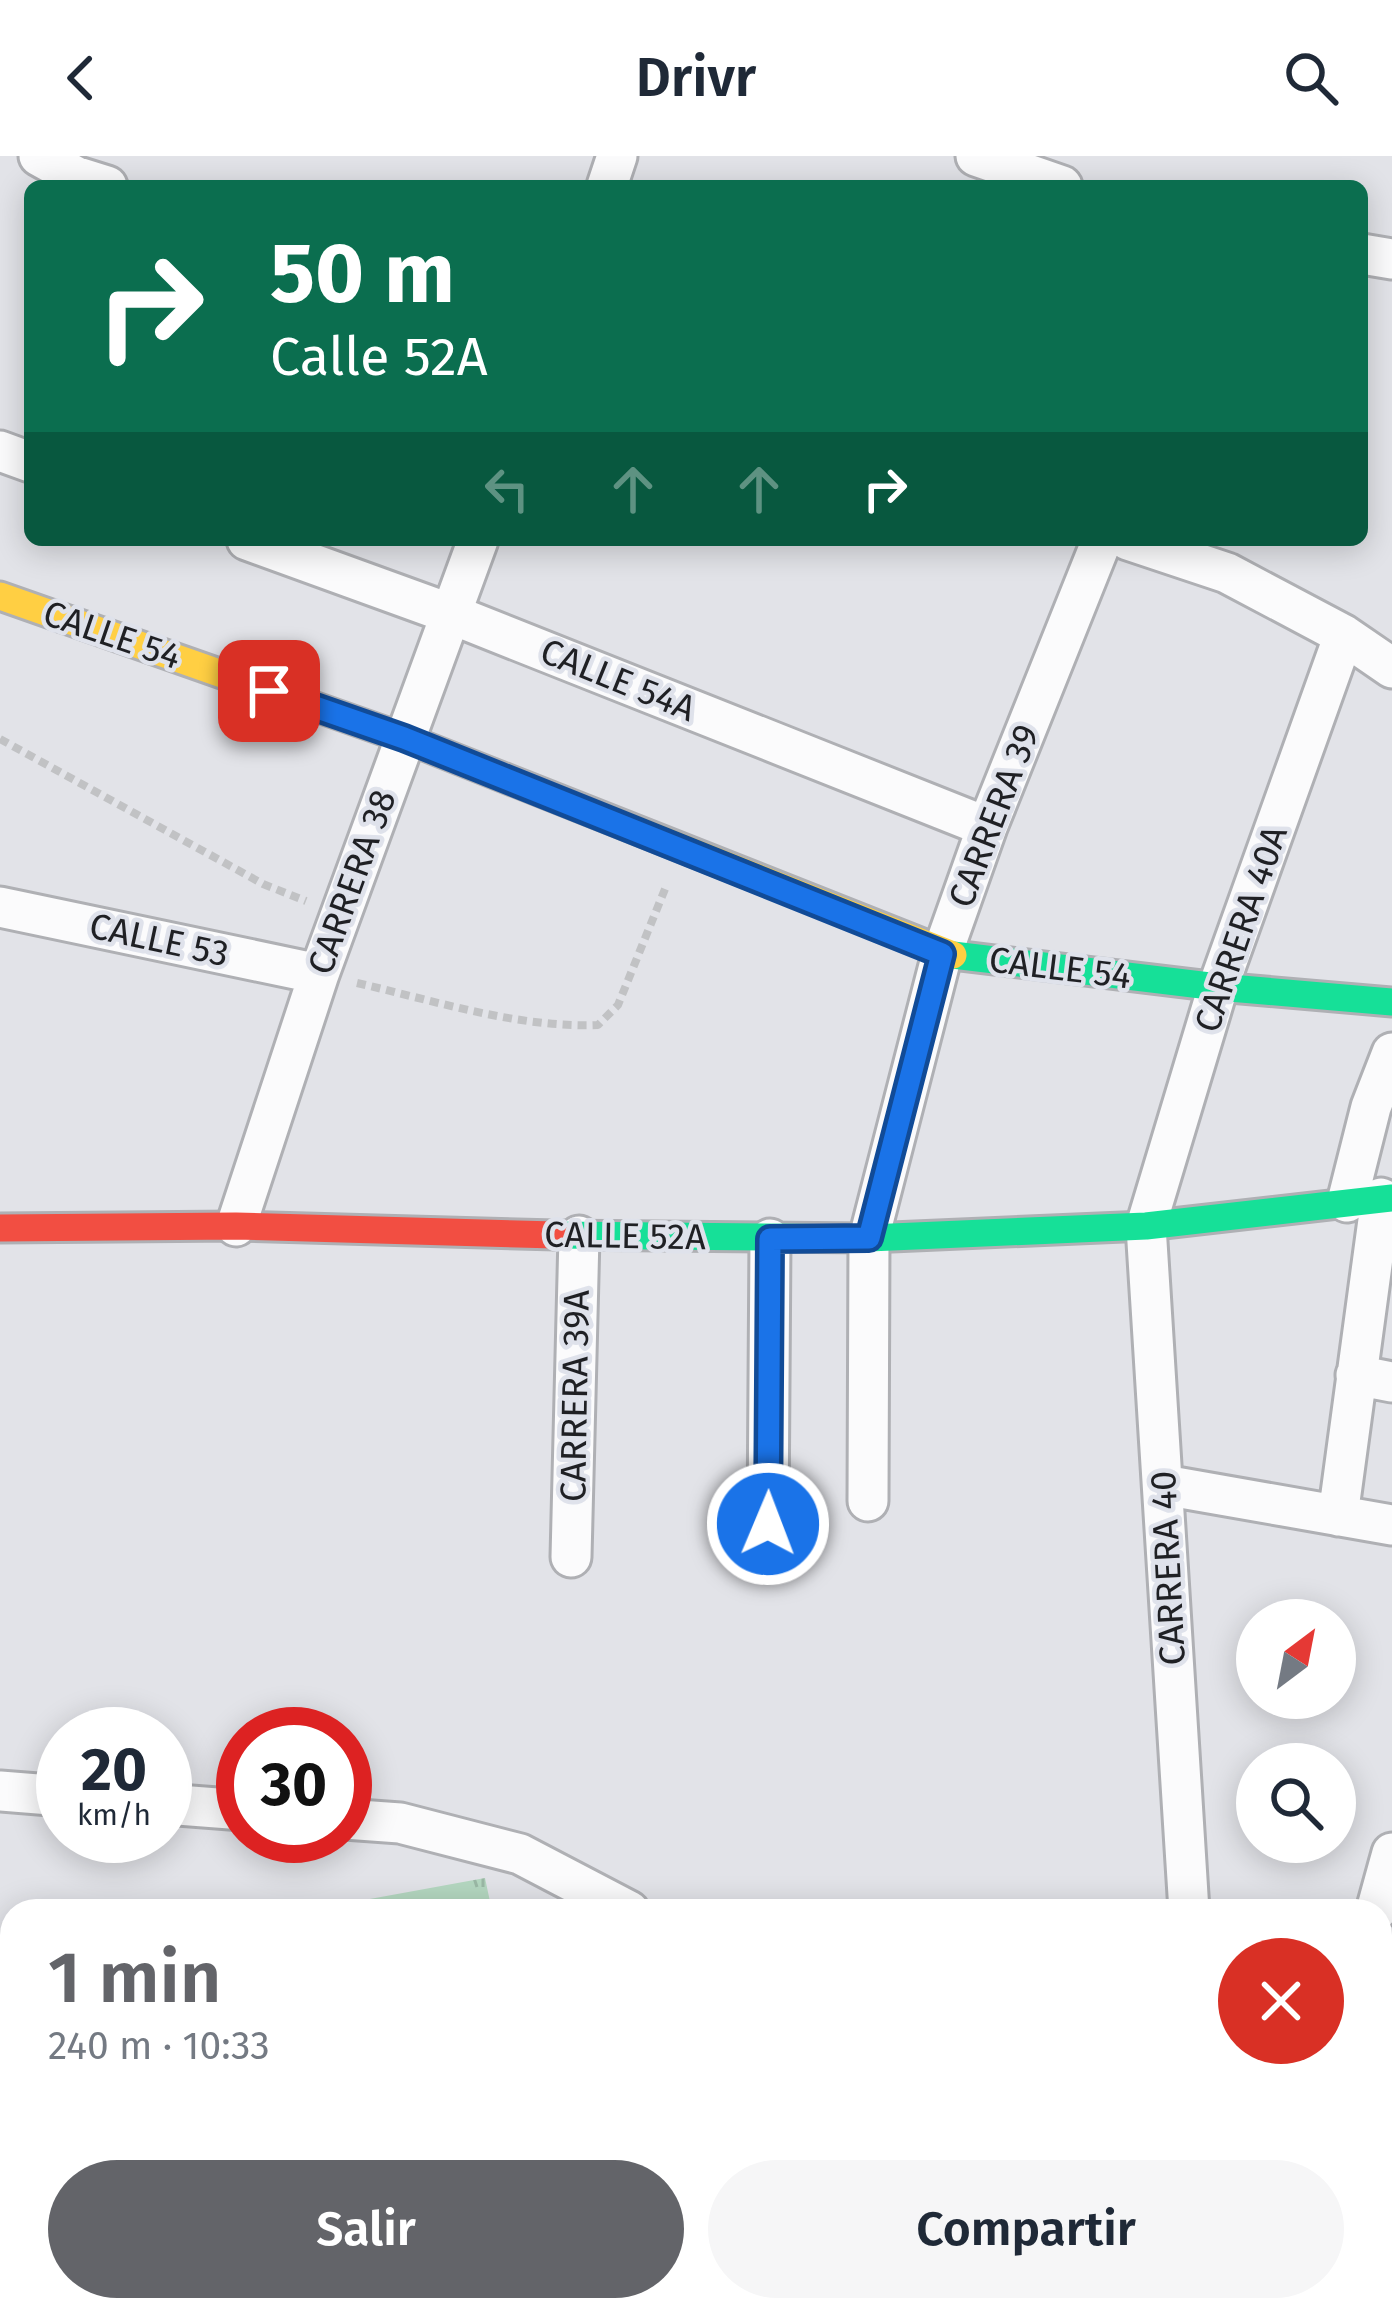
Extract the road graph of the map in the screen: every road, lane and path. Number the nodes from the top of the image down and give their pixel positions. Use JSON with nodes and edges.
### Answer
{"nodes":[{"id":1,"x":39,"y":156,"type":"edge"},
{"id":2,"x":976,"y":156,"type":"edge"},
{"id":3,"x":88,"y":180,"type":"edge"},
{"id":4,"x":1045,"y":180,"type":"edge"},
{"id":5,"x":264,"y":546,"type":"edge"},
{"id":6,"x":476,"y":546,"type":"edge"},
{"id":7,"x":1100,"y":546,"type":"edge"},
{"id":8,"x":1146,"y":546,"type":"edge"},
{"id":9,"x":0,"y":596,"type":"edge"},
{"id":10,"x":451,"y":614,"type":"junction"},
{"id":11,"x":1344,"y":635,"type":"junction"},
{"id":12,"x":1392,"y":668,"type":"edge"},
{"id":13,"x":404,"y":738,"type":"junction"},
{"id":14,"x":0,"y":739,"type":"edge"},
{"id":15,"x":987,"y":827,"type":"junction"},
{"id":16,"x":680,"y":848,"type":"junction"},
{"id":17,"x":0,"y":907,"type":"edge"},
{"id":18,"x":340,"y":915,"type":"junction"},
{"id":19,"x":942,"y":954,"type":"junction"},
{"id":20,"x":319,"y":974,"type":"junction"},
{"id":21,"x":1218,"y":987,"type":"junction"},
{"id":22,"x":1392,"y":1002,"type":"edge"},
{"id":23,"x":1392,"y":1053,"type":"edge"},
{"id":24,"x":1373,"y":1199,"type":"edge"},
{"id":25,"x":236,"y":1226,"type":"junction"},
{"id":26,"x":1146,"y":1226,"type":"junction"},
{"id":27,"x":0,"y":1228,"type":"edge"},
{"id":28,"x":579,"y":1236,"type":"junction"},
{"id":29,"x":869,"y":1238,"type":"junction"},
{"id":30,"x":770,"y":1239,"type":"junction"},
{"id":31,"x":1374,"y":1378,"type":"edge"},
{"id":32,"x":1164,"y":1485,"type":"junction"},
{"id":33,"x":868,"y":1501,"type":"dead end"},
{"id":34,"x":1337,"y":1516,"type":"junction"},
{"id":35,"x":768,"y":1524,"type":"dead end"},
{"id":36,"x":1392,"y":1525,"type":"edge"},
{"id":37,"x":571,"y":1557,"type":"dead end"},
{"id":38,"x":0,"y":1791,"type":"edge"},
{"id":39,"x":36,"y":1794,"type":"edge"},
{"id":40,"x":372,"y":1821,"type":"edge"},
{"id":41,"x":1392,"y":1853,"type":"edge"},
{"id":42,"x":606,"y":1899,"type":"edge"},
{"id":43,"x":1188,"y":1899,"type":"edge"},
{"id":44,"x":1379,"y":1899,"type":"edge"}],
"edges":[{"from":1,"to":3,"type":"street"},
{"from":2,"to":4,"type":"street"},
{"from":5,"to":10,"type":"street","name":"CALLE 54A"},
{"from":6,"to":10,"type":"street","name":"CARRERA 38"},
{"from":7,"to":15,"type":"street","name":"CARRERA 39"},
{"from":8,"to":11,"type":"street"},
{"from":9,"to":13,"type":"street","name":"CALLE 54"},
{"from":10,"to":13,"type":"street","name":"CARRERA 38"},
{"from":10,"to":15,"type":"street","name":"CALLE 54A"},
{"from":11,"to":12,"type":"street"},
{"from":11,"to":21,"type":"street","name":"CARRERA 40A"},
{"from":13,"to":16,"type":"street","name":"CALLE 54"},
{"from":13,"to":18,"type":"street","name":"CARRERA 38"},
{"from":14,"to":18,"type":"path"},
{"from":15,"to":19,"type":"street","name":"CARRERA 39"},
{"from":16,"to":19,"type":"street","name":"CALLE 54"},
{"from":16,"to":20,"type":"path"},
{"from":17,"to":20,"type":"street","name":"CALLE 53"},
{"from":18,"to":20,"type":"street","name":"CARRERA 38"},
{"from":19,"to":21,"type":"street","name":"CALLE 54"},
{"from":19,"to":29,"type":"street","name":"CARRERA 39"},
{"from":20,"to":25,"type":"street","name":"CARRERA 38"},
{"from":21,"to":22,"type":"street","name":"CALLE 54"},
{"from":21,"to":26,"type":"street","name":"CARRERA 40A"},
{"from":23,"to":24,"type":"street"},
{"from":24,"to":26,"type":"street","name":"CALLE 52A"},
{"from":24,"to":31,"type":"street"},
{"from":25,"to":27,"type":"street","name":"CALLE 52A"},
{"from":25,"to":28,"type":"street","name":"CALLE 52A"},
{"from":26,"to":29,"type":"street","name":"CALLE 52A"},
{"from":26,"to":32,"type":"street","name":"CARRERA 40"},
{"from":28,"to":30,"type":"street","name":"CALLE 52A"},
{"from":28,"to":37,"type":"street","name":"CARRERA 39A"},
{"from":29,"to":30,"type":"street","name":"CALLE 52A"},
{"from":29,"to":33,"type":"street"},
{"from":30,"to":35,"type":"street"},
{"from":31,"to":34,"type":"street"},
{"from":32,"to":34,"type":"street"},
{"from":32,"to":43,"type":"street","name":"CARRERA 40"},
{"from":34,"to":36,"type":"street"},
{"from":38,"to":39,"type":"street"},
{"from":40,"to":42,"type":"street"},
{"from":41,"to":44,"type":"street"}]}
